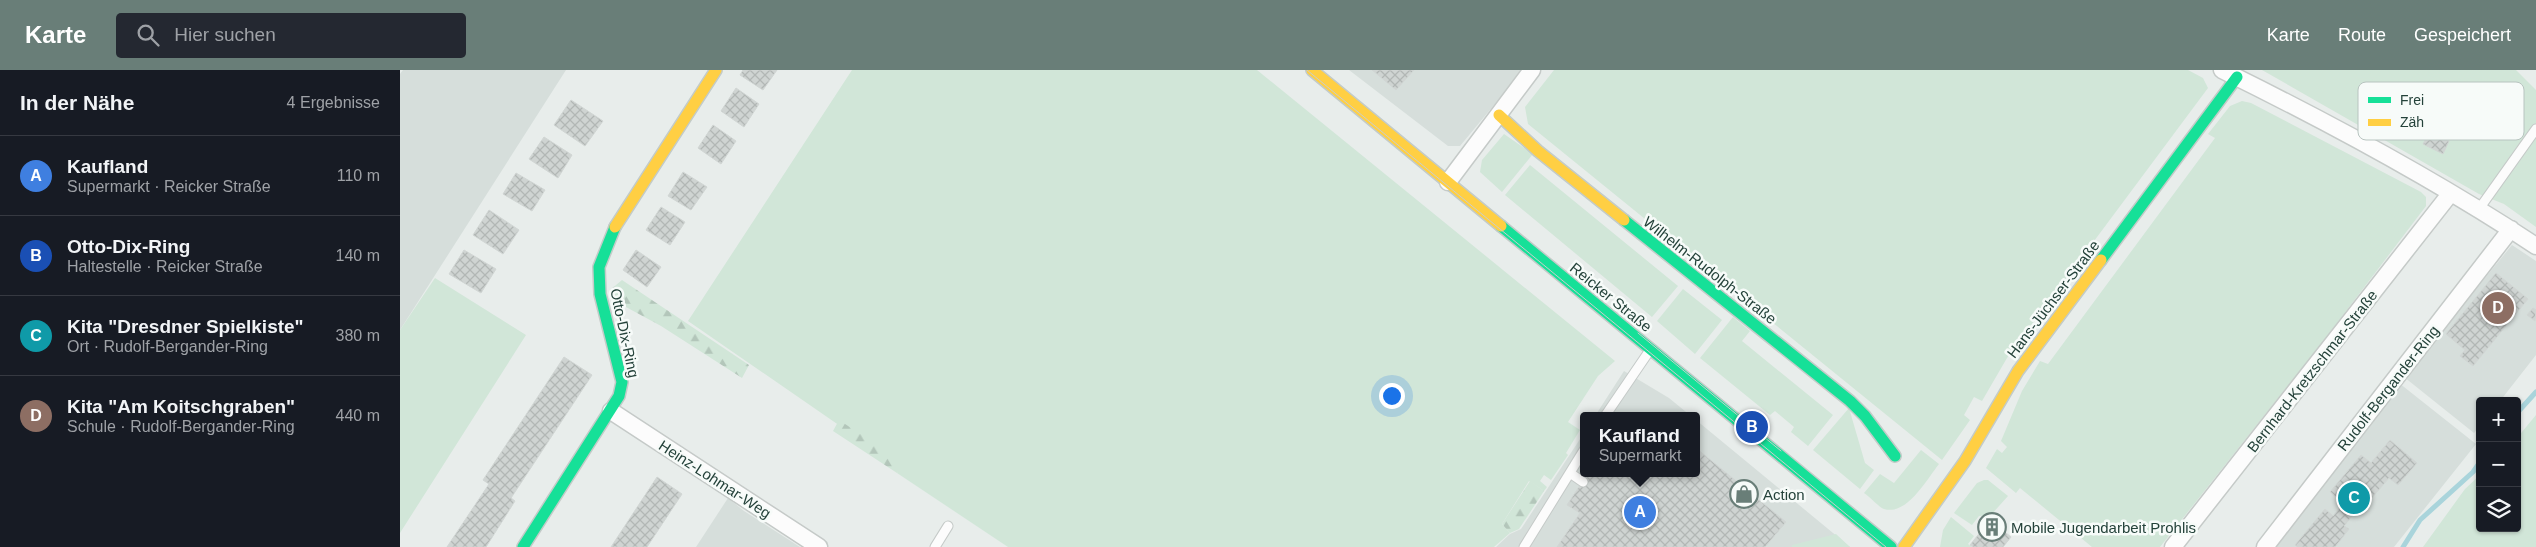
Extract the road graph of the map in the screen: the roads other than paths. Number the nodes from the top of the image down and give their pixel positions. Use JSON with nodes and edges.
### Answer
{"nodes":[{"id":1,"x":716,"y":70,"type":"edge"},
{"id":2,"x":1312,"y":70,"type":"edge"},
{"id":3,"x":2222,"y":70,"type":"edge"},
{"id":4,"x":1528,"y":71,"type":"edge"},
{"id":5,"x":2237,"y":78,"type":"junction"},
{"id":6,"x":1499,"y":115,"type":"junction"},
{"id":7,"x":2536,"y":129,"type":"edge"},
{"id":8,"x":2358,"y":140,"type":"edge"},
{"id":9,"x":2359,"y":140,"type":"edge"},
{"id":10,"x":1448,"y":182,"type":"junction"},
{"id":11,"x":2450,"y":194,"type":"junction"},
{"id":12,"x":2479,"y":209,"type":"junction"},
{"id":13,"x":2511,"y":229,"type":"junction"},
{"id":14,"x":2536,"y":246,"type":"edge"},
{"id":15,"x":1650,"y":349,"type":"junction"},
{"id":16,"x":611,"y":410,"type":"junction"},
{"id":17,"x":1608,"y":412,"type":"edge"},
{"id":18,"x":1580,"y":456,"type":"edge"},
{"id":19,"x":1895,"y":456,"type":"dead end"},
{"id":20,"x":1570,"y":472,"type":"junction"},
{"id":21,"x":1583,"y":482,"type":"dead end"},
{"id":22,"x":948,"y":526,"type":"dead end"},
{"id":23,"x":523,"y":547,"type":"edge"},
{"id":24,"x":819,"y":547,"type":"edge"},
{"id":25,"x":935,"y":547,"type":"edge"},
{"id":26,"x":1524,"y":547,"type":"edge"},
{"id":27,"x":1892,"y":547,"type":"edge"},
{"id":28,"x":1904,"y":547,"type":"edge"},
{"id":29,"x":2173,"y":547,"type":"edge"},
{"id":30,"x":2265,"y":547,"type":"edge"}],
"edges":[{"from":1,"to":16,"type":"street","name":"Otto-Dix-Ring"},
{"from":2,"to":10,"type":"street","name":"Reicker Straße"},
{"from":3,"to":5,"type":"street"},
{"from":4,"to":6,"type":"street"},
{"from":5,"to":8,"type":"street"},
{"from":5,"to":28,"type":"street","name":"Hans-Jüchser-Straße"},
{"from":6,"to":10,"type":"street"},
{"from":6,"to":19,"type":"street","name":"Wilhelm-Rudolph-Straße"},
{"from":7,"to":12,"type":"lane"},
{"from":9,"to":11,"type":"street"},
{"from":10,"to":15,"type":"street","name":"Reicker Straße"},
{"from":11,"to":12,"type":"street"},
{"from":11,"to":29,"type":"street","name":"Bernhard-Kretzschmar-Straße"},
{"from":12,"to":13,"type":"street"},
{"from":13,"to":14,"type":"street"},
{"from":13,"to":30,"type":"street","name":"Rudolf-Bergander-Ring"},
{"from":15,"to":17,"type":"lane"},
{"from":15,"to":27,"type":"street","name":"Reicker Straße"},
{"from":16,"to":23,"type":"street","name":"Otto-Dix-Ring"},
{"from":16,"to":24,"type":"street","name":"Heinz-Lohmar-Weg"},
{"from":18,"to":20,"type":"lane"},
{"from":20,"to":21,"type":"lane"},
{"from":20,"to":26,"type":"lane"},
{"from":22,"to":25,"type":"lane"}]}
